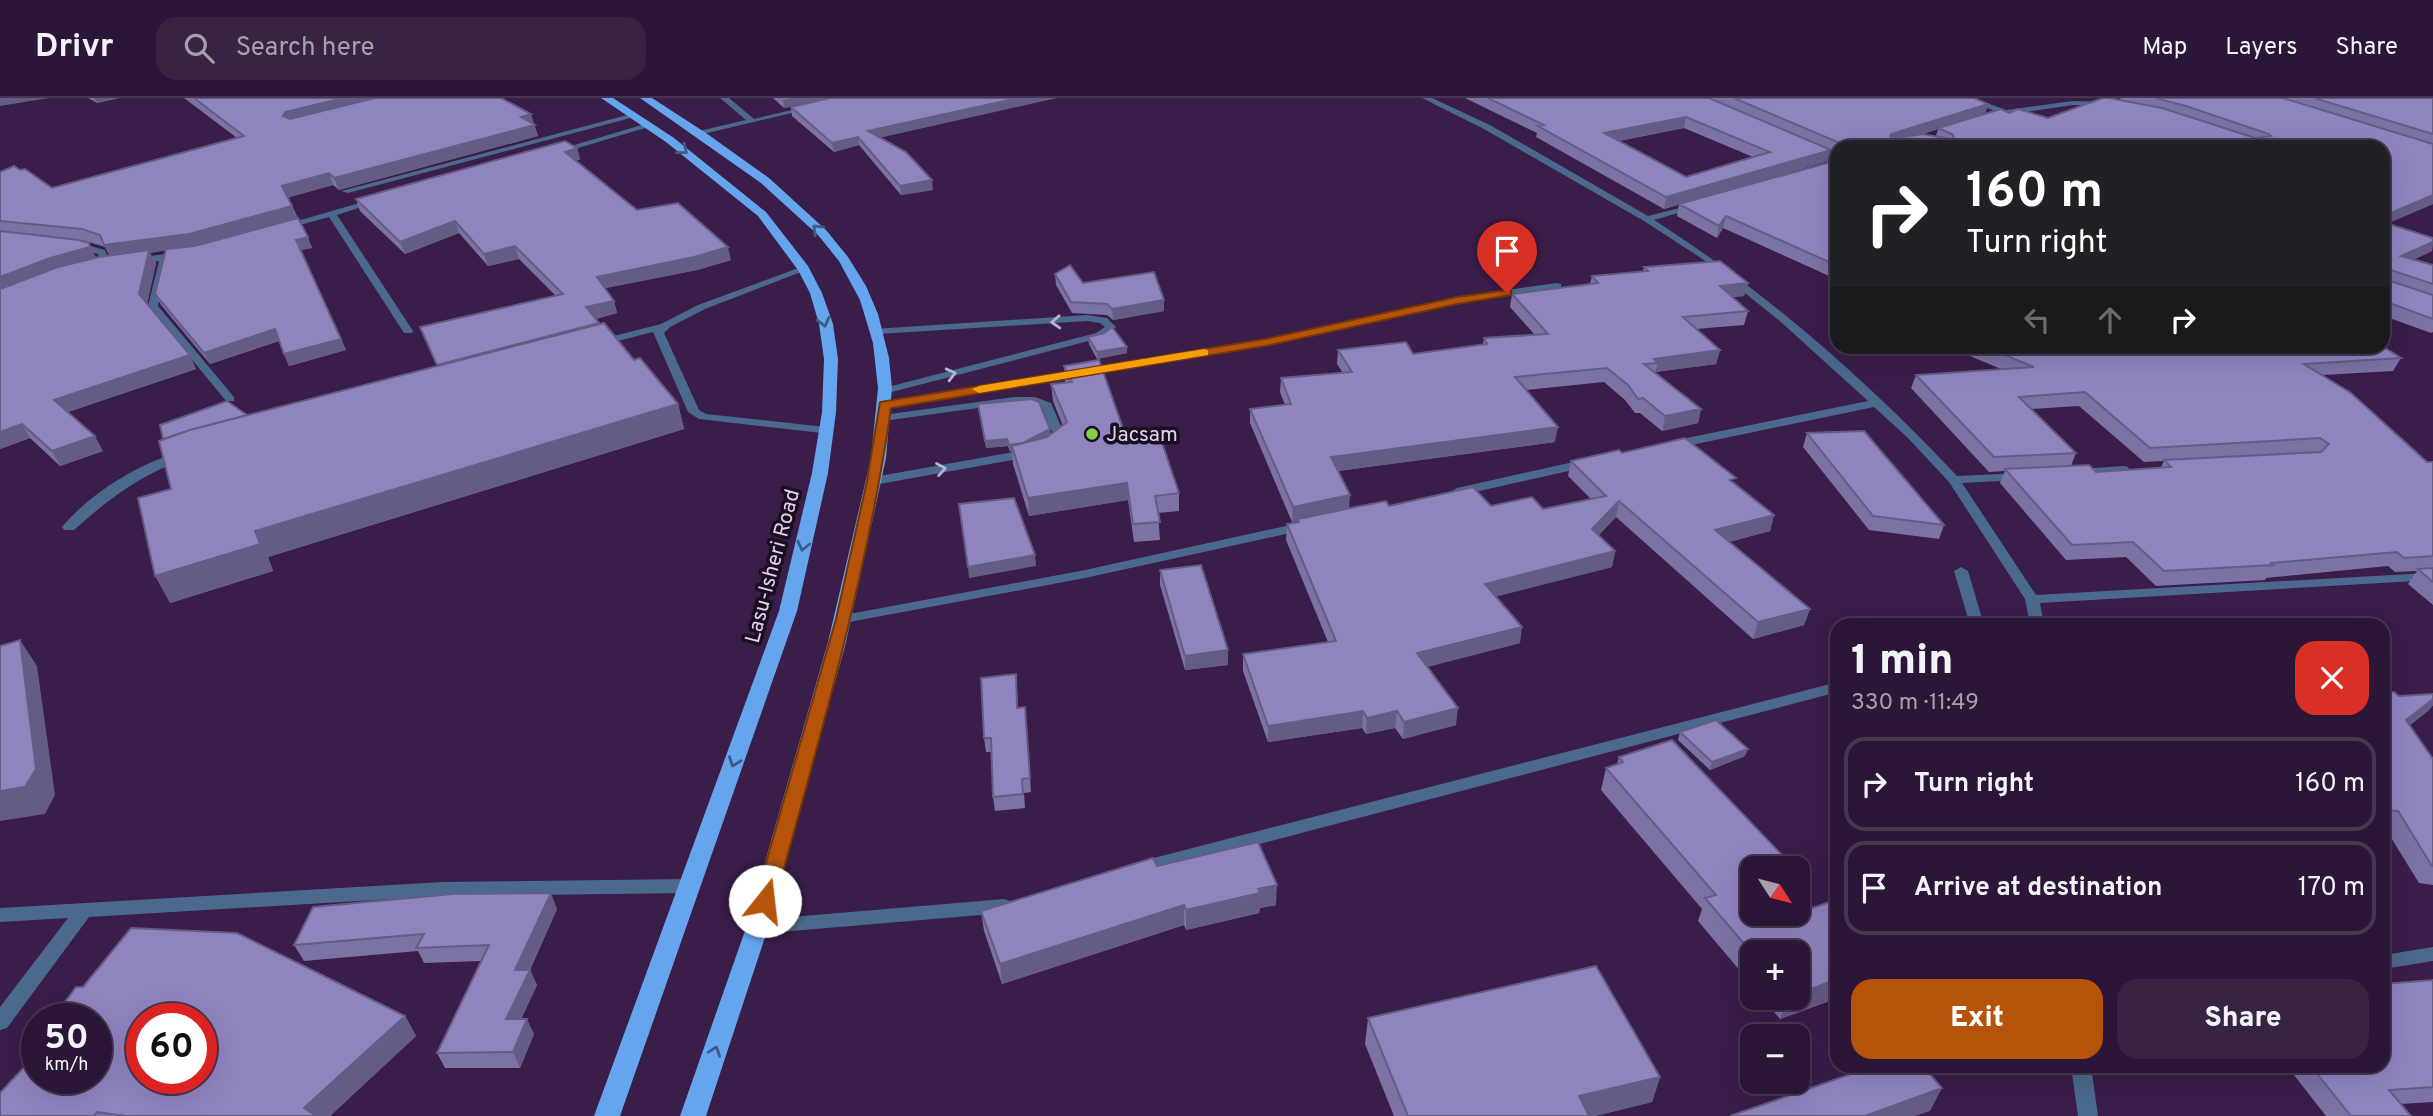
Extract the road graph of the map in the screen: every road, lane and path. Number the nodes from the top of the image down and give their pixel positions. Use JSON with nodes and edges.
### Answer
{"nodes":[{"id":1,"x":607,"y":98,"type":"edge"},
{"id":2,"x":645,"y":98,"type":"edge"},
{"id":3,"x":724,"y":98,"type":"edge"},
{"id":4,"x":1426,"y":98,"type":"edge"},
{"id":5,"x":1966,"y":98,"type":"edge"},
{"id":6,"x":2117,"y":105,"type":"edge"},
{"id":7,"x":814,"y":107,"type":"edge"},
{"id":8,"x":2006,"y":113,"type":"junction"},
{"id":9,"x":1993,"y":117,"type":"edge"},
{"id":10,"x":641,"y":121,"type":"junction"},
{"id":11,"x":752,"y":121,"type":"junction"},
{"id":12,"x":702,"y":133,"type":"junction"},
{"id":13,"x":1801,"y":145,"type":"edge"},
{"id":14,"x":542,"y":155,"type":"edge"},
{"id":15,"x":1830,"y":158,"type":"edge"},
{"id":16,"x":1830,"y":165,"type":"edge"},
{"id":17,"x":1825,"y":167,"type":"edge"},
{"id":18,"x":345,"y":191,"type":"edge"},
{"id":19,"x":384,"y":199,"type":"edge"},
{"id":20,"x":1711,"y":201,"type":"edge"},
{"id":21,"x":331,"y":213,"type":"junction"},
{"id":22,"x":1647,"y":219,"type":"junction"},
{"id":23,"x":269,"y":231,"type":"edge"},
{"id":24,"x":63,"y":244,"type":"edge"},
{"id":25,"x":195,"y":251,"type":"edge"},
{"id":26,"x":164,"y":258,"type":"junction"},
{"id":27,"x":105,"y":264,"type":"junction"},
{"id":28,"x":94,"y":267,"type":"edge"},
{"id":29,"x":804,"y":269,"type":"junction"},
{"id":30,"x":1556,"y":286,"type":"edge"},
{"id":31,"x":661,"y":327,"type":"junction"},
{"id":32,"x":408,"y":331,"type":"dead end"},
{"id":33,"x":878,"y":331,"type":"junction"},
{"id":34,"x":582,"y":348,"type":"edge"},
{"id":35,"x":230,"y":399,"type":"edge"},
{"id":36,"x":1877,"y":402,"type":"junction"},
{"id":37,"x":884,"y":404,"type":"junction"},
{"id":38,"x":826,"y":431,"type":"junction"},
{"id":39,"x":1662,"y":448,"type":"edge"},
{"id":40,"x":198,"y":449,"type":"edge"},
{"id":41,"x":1595,"y":462,"type":"edge"},
{"id":42,"x":2133,"y":470,"type":"edge"},
{"id":43,"x":2064,"y":474,"type":"edge"},
{"id":44,"x":2037,"y":475,"type":"edge"},
{"id":45,"x":1954,"y":480,"type":"junction"},
{"id":46,"x":874,"y":481,"type":"junction"},
{"id":47,"x":1446,"y":494,"type":"edge"},
{"id":48,"x":1311,"y":524,"type":"edge"},
{"id":49,"x":69,"y":527,"type":"dead end"},
{"id":50,"x":1961,"y":571,"type":"dead end"},
{"id":51,"x":2430,"y":577,"type":"edge"},
{"id":52,"x":2032,"y":599,"type":"junction"},
{"id":53,"x":1976,"y":618,"type":"edge"},
{"id":54,"x":2036,"y":618,"type":"edge"},
{"id":55,"x":844,"y":619,"type":"junction"},
{"id":56,"x":1830,"y":689,"type":"edge"},
{"id":57,"x":1121,"y":874,"type":"edge"},
{"id":58,"x":690,"y":886,"type":"junction"},
{"id":59,"x":1018,"y":902,"type":"edge"},
{"id":60,"x":84,"y":910,"type":"junction"},
{"id":61,"x":0,"y":915,"type":"edge"},
{"id":62,"x":758,"y":927,"type":"junction"},
{"id":63,"x":2433,"y":954,"type":"edge"},
{"id":64,"x":2390,"y":961,"type":"edge"},
{"id":65,"x":0,"y":1022,"type":"edge"},
{"id":66,"x":2082,"y":1073,"type":"edge"},
{"id":67,"x":607,"y":1116,"type":"edge"},
{"id":68,"x":693,"y":1116,"type":"edge"},
{"id":69,"x":2088,"y":1116,"type":"edge"}],
"edges":[{"from":1,"to":10,"type":"main road","name":"Lasu-Isheri Road"},
{"from":2,"to":12,"type":"main road"},
{"from":3,"to":11,"type":"street"},
{"from":4,"to":22,"type":"street"},
{"from":5,"to":8,"type":"street"},
{"from":6,"to":8,"type":"street"},
{"from":7,"to":11,"type":"street"},
{"from":8,"to":9,"type":"street"},
{"from":10,"to":14,"type":"street"},
{"from":10,"to":18,"type":"street"},
{"from":10,"to":29,"type":"main road","name":"Lasu-Isheri Road","one_way":true},
{"from":11,"to":12,"type":"street"},
{"from":33,"to":12,"type":"main road","one_way":true},
{"from":13,"to":15,"type":"street"},
{"from":16,"to":17,"type":"street"},
{"from":19,"to":21,"type":"street"},
{"from":20,"to":22,"type":"street"},
{"from":21,"to":23,"type":"street"},
{"from":21,"to":32,"type":"street"},
{"from":22,"to":36,"type":"street"},
{"from":24,"to":27,"type":"street"},
{"from":25,"to":26,"type":"street"},
{"from":26,"to":27,"type":"street"},
{"from":26,"to":35,"type":"street"},
{"from":27,"to":28,"type":"street"},
{"from":29,"to":31,"type":"street"},
{"from":29,"to":38,"type":"main road","name":"Lasu-Isheri Road","one_way":true},
{"from":30,"to":37,"type":"street"},
{"from":31,"to":34,"type":"street"},
{"from":31,"to":38,"type":"street"},
{"from":33,"to":37,"type":"main road"},
{"from":37,"to":33,"type":"street","one_way":true},
{"from":36,"to":39,"type":"street"},
{"from":36,"to":45,"type":"street"},
{"from":37,"to":46,"type":"main road"},
{"from":46,"to":37,"type":"street","one_way":true},
{"from":38,"to":58,"type":"main road","name":"Lasu-Isheri Road","one_way":true},
{"from":40,"to":49,"type":"street"},
{"from":41,"to":47,"type":"street"},
{"from":42,"to":43,"type":"street"},
{"from":44,"to":45,"type":"street"},
{"from":45,"to":52,"type":"street"},
{"from":46,"to":55,"type":"main road"},
{"from":48,"to":55,"type":"street"},
{"from":50,"to":53,"type":"street"},
{"from":51,"to":52,"type":"street"},
{"from":52,"to":54,"type":"street"},
{"from":55,"to":62,"type":"main road"},
{"from":56,"to":57,"type":"street"},
{"from":58,"to":60,"type":"street"},
{"from":58,"to":67,"type":"main road","name":"Lasu-Isheri Road"},
{"from":59,"to":62,"type":"street"},
{"from":60,"to":61,"type":"street"},
{"from":60,"to":65,"type":"street"},
{"from":68,"to":62,"type":"main road","one_way":true},
{"from":63,"to":64,"type":"street"},
{"from":66,"to":69,"type":"street"}]}
